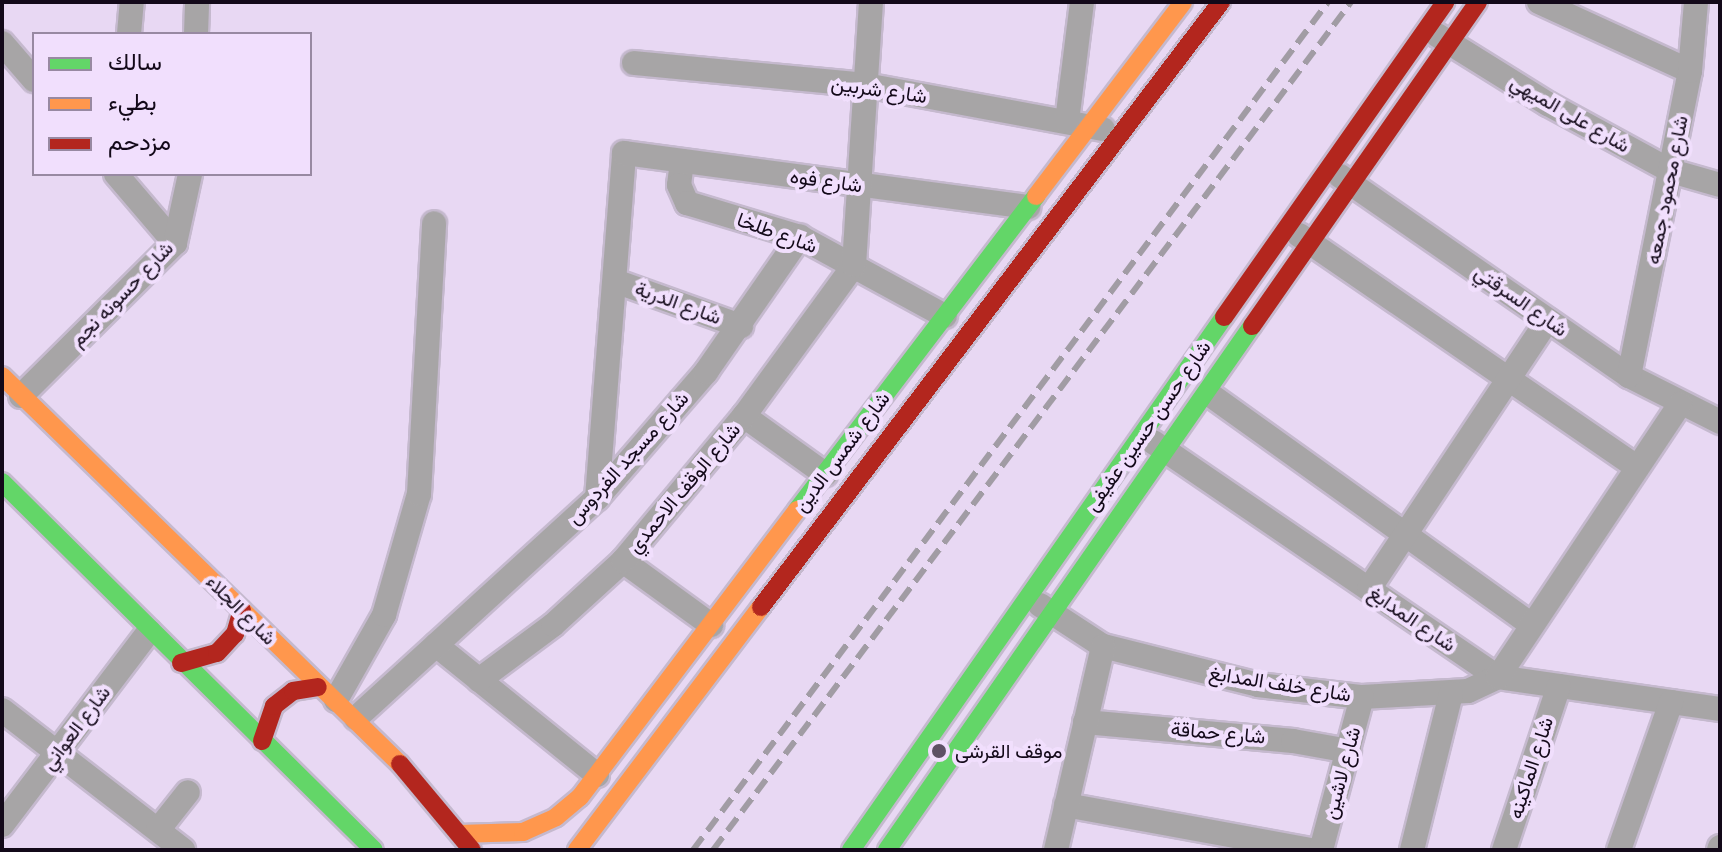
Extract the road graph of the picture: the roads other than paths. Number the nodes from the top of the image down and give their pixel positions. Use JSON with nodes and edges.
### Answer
{"nodes":[{"id":1,"x":132,"y":2,"type":"edge"},
{"id":2,"x":197,"y":2,"type":"edge"},
{"id":3,"x":871,"y":2,"type":"edge"},
{"id":4,"x":1082,"y":2,"type":"edge"},
{"id":5,"x":1183,"y":2,"type":"edge"},
{"id":6,"x":1221,"y":2,"type":"edge"},
{"id":7,"x":1445,"y":2,"type":"edge"},
{"id":8,"x":1478,"y":2,"type":"edge"},
{"id":9,"x":1539,"y":2,"type":"edge"},
{"id":10,"x":1696,"y":2,"type":"edge"},
{"id":11,"x":1426,"y":28,"type":"junction"},
{"id":12,"x":129,"y":32,"type":"edge"},
{"id":13,"x":196,"y":32,"type":"edge"},
{"id":14,"x":2,"y":43,"type":"edge"},
{"id":15,"x":1450,"y":43,"type":"junction"},
{"id":16,"x":634,"y":63,"type":"dead end"},
{"id":17,"x":1690,"y":71,"type":"junction"},
{"id":18,"x":32,"y":78,"type":"edge"},
{"id":19,"x":865,"y":85,"type":"junction"},
{"id":20,"x":1078,"y":124,"type":"junction"},
{"id":21,"x":1121,"y":133,"type":"junction"},
{"id":22,"x":682,"y":161,"type":"junction"},
{"id":23,"x":1328,"y":168,"type":"junction"},
{"id":24,"x":1671,"y":171,"type":"junction"},
{"id":25,"x":118,"y":176,"type":"edge"},
{"id":26,"x":190,"y":176,"type":"edge"},
{"id":27,"x":1352,"y":185,"type":"junction"},
{"id":28,"x":1720,"y":185,"type":"edge"},
{"id":29,"x":858,"y":186,"type":"junction"},
{"id":30,"x":1028,"y":207,"type":"junction"},
{"id":31,"x":434,"y":223,"type":"dead end"},
{"id":32,"x":1287,"y":226,"type":"junction"},
{"id":33,"x":800,"y":237,"type":"junction"},
{"id":34,"x":175,"y":243,"type":"junction"},
{"id":35,"x":1312,"y":244,"type":"junction"},
{"id":36,"x":854,"y":265,"type":"junction"},
{"id":37,"x":615,"y":281,"type":"junction"},
{"id":38,"x":945,"y":316,"type":"junction"},
{"id":39,"x":1548,"y":320,"type":"junction"},
{"id":40,"x":741,"y":326,"type":"junction"},
{"id":41,"x":2,"y":376,"type":"edge"},
{"id":42,"x":1629,"y":376,"type":"junction"},
{"id":43,"x":1509,"y":379,"type":"junction"},
{"id":44,"x":1209,"y":394,"type":"junction"},
{"id":45,"x":21,"y":396,"type":"junction"},
{"id":46,"x":1680,"y":404,"type":"junction"},
{"id":47,"x":744,"y":416,"type":"junction"},
{"id":48,"x":1720,"y":422,"type":"edge"},
{"id":49,"x":1141,"y":435,"type":"junction"},
{"id":50,"x":1168,"y":453,"type":"junction"},
{"id":51,"x":1637,"y":467,"type":"junction"},
{"id":52,"x":825,"y":474,"type":"junction"},
{"id":53,"x":2,"y":482,"type":"edge"},
{"id":54,"x":597,"y":498,"type":"junction"},
{"id":55,"x":1405,"y":534,"type":"junction"},
{"id":56,"x":623,"y":561,"type":"junction"},
{"id":57,"x":1369,"y":589,"type":"junction"},
{"id":58,"x":1028,"y":596,"type":"junction"},
{"id":59,"x":242,"y":610,"type":"junction"},
{"id":60,"x":1054,"y":615,"type":"junction"},
{"id":61,"x":711,"y":625,"type":"junction"},
{"id":62,"x":1532,"y":625,"type":"junction"},
{"id":63,"x":149,"y":631,"type":"junction"},
{"id":64,"x":436,"y":645,"type":"junction"},
{"id":65,"x":1103,"y":646,"type":"junction"},
{"id":66,"x":181,"y":663,"type":"junction"},
{"id":67,"x":1498,"y":677,"type":"junction"},
{"id":68,"x":479,"y":680,"type":"junction"},
{"id":69,"x":1559,"y":686,"type":"junction"},
{"id":70,"x":327,"y":694,"type":"junction"},
{"id":71,"x":1451,"y":694,"type":"junction"},
{"id":72,"x":1362,"y":697,"type":"junction"},
{"id":73,"x":1671,"y":702,"type":"junction"},
{"id":74,"x":1720,"y":709,"type":"edge"},
{"id":75,"x":2,"y":710,"type":"edge"},
{"id":76,"x":356,"y":718,"type":"junction"},
{"id":77,"x":1085,"y":722,"type":"junction"},
{"id":78,"x":262,"y":741,"type":"junction"},
{"id":79,"x":1349,"y":751,"type":"junction"},
{"id":80,"x":57,"y":752,"type":"junction"},
{"id":81,"x":597,"y":775,"type":"junction"},
{"id":82,"x":188,"y":792,"type":"dead end"},
{"id":83,"x":1066,"y":805,"type":"junction"},
{"id":84,"x":2,"y":825,"type":"edge"},
{"id":85,"x":158,"y":830,"type":"junction"},
{"id":86,"x":459,"y":834,"type":"junction"},
{"id":87,"x":183,"y":850,"type":"edge"},
{"id":88,"x":374,"y":850,"type":"edge"},
{"id":89,"x":472,"y":850,"type":"edge"},
{"id":90,"x":577,"y":850,"type":"edge"},
{"id":91,"x":851,"y":850,"type":"edge"},
{"id":92,"x":887,"y":850,"type":"edge"},
{"id":93,"x":1056,"y":850,"type":"edge"},
{"id":94,"x":1310,"y":850,"type":"edge"},
{"id":95,"x":1321,"y":850,"type":"edge"},
{"id":96,"x":1412,"y":850,"type":"edge"},
{"id":97,"x":1504,"y":850,"type":"edge"},
{"id":98,"x":1619,"y":850,"type":"edge"}],
"edges":[{"from":1,"to":12,"type":"street"},
{"from":2,"to":13,"type":"street"},
{"from":3,"to":19,"type":"street"},
{"from":4,"to":20,"type":"street"},
{"from":5,"to":20,"type":"street","name":"شارع شمس الدين"},
{"from":6,"to":21,"type":"street","name":"شارع شمس الدين"},
{"from":7,"to":11,"type":"street","name":"شارع حسن حسين عفيفى"},
{"from":8,"to":15,"type":"street","name":"شارع حسن حسين عفيفى"},
{"from":9,"to":17,"type":"street"},
{"from":10,"to":17,"type":"street","name":"شارع محمود جمعه"},
{"from":11,"to":15,"type":"street","name":"شارع على الميهي"},
{"from":11,"to":23,"type":"street","name":"شارع حسن حسين عفيفى"},
{"from":14,"to":18,"type":"street"},
{"from":15,"to":24,"type":"street","name":"شارع على الميهي"},
{"from":15,"to":27,"type":"street","name":"شارع حسن حسين عفيفى"},
{"from":16,"to":19,"type":"street","name":"شارع شربين"},
{"from":17,"to":24,"type":"street","name":"شارع محمود جمعه"},
{"from":19,"to":20,"type":"street","name":"شارع شربين"},
{"from":19,"to":29,"type":"street"},
{"from":20,"to":21,"type":"street","name":"شارع شربين"},
{"from":20,"to":30,"type":"street","name":"شارع شمس الدين"},
{"from":21,"to":90,"type":"street","name":"شارع شمس الدين"},
{"from":22,"to":29,"type":"street","name":"شارع فوه"},
{"from":22,"to":33,"type":"street","name":"شارع طلخا"},
{"from":22,"to":37,"type":"street","name":"شارع فوه"},
{"from":23,"to":27,"type":"street","name":"شارع السرقتي"},
{"from":23,"to":32,"type":"street","name":"شارع حسن حسين عفيفى"},
{"from":24,"to":28,"type":"street","name":"شارع على الميهي"},
{"from":24,"to":42,"type":"street","name":"شارع محمود جمعه"},
{"from":25,"to":34,"type":"street"},
{"from":26,"to":34,"type":"street","name":"شارع حسونه نجم"},
{"from":27,"to":35,"type":"street","name":"شارع حسن حسين عفيفى"},
{"from":27,"to":39,"type":"street","name":"شارع السرقتي"},
{"from":29,"to":30,"type":"street","name":"شارع فوه"},
{"from":29,"to":36,"type":"street"},
{"from":30,"to":38,"type":"street","name":"شارع شمس الدين"},
{"from":31,"to":70,"type":"street"},
{"from":32,"to":35,"type":"street"},
{"from":32,"to":49,"type":"street","name":"شارع حسن حسين عفيفى"},
{"from":33,"to":36,"type":"street","name":"شارع طلخا"},
{"from":33,"to":40,"type":"street","name":"شارع مسجد الفردوس"},
{"from":34,"to":45,"type":"street","name":"شارع حسونه نجم"},
{"from":35,"to":43,"type":"street"},
{"from":35,"to":44,"type":"street","name":"شارع حسن حسين عفيفى"},
{"from":36,"to":38,"type":"street","name":"شارع طلخا"},
{"from":36,"to":47,"type":"street","name":"شارع الوقف الاحمدي"},
{"from":37,"to":40,"type":"street","name":"شارع الدرية"},
{"from":37,"to":54,"type":"street"},
{"from":38,"to":52,"type":"street","name":"شارع شمس الدين"},
{"from":39,"to":42,"type":"street","name":"شارع السرقتي"},
{"from":39,"to":43,"type":"street"},
{"from":40,"to":54,"type":"street","name":"شارع مسجد الفردوس"},
{"from":41,"to":45,"type":"street","name":"شارع الجلاء"},
{"from":42,"to":46,"type":"street","name":"شارع السرقتي"},
{"from":43,"to":51,"type":"street"},
{"from":43,"to":55,"type":"street"},
{"from":44,"to":50,"type":"street","name":"شارع حسن حسين عفيفى"},
{"from":44,"to":55,"type":"street"},
{"from":45,"to":59,"type":"street","name":"شارع الجلاء"},
{"from":46,"to":48,"type":"street","name":"شارع السرقتي"},
{"from":46,"to":51,"type":"street"},
{"from":47,"to":52,"type":"street"},
{"from":47,"to":56,"type":"street","name":"شارع الوقف الاحمدي"},
{"from":49,"to":50,"type":"street","name":"شارع المدابغ"},
{"from":49,"to":58,"type":"street","name":"شارع حسن حسين عفيفى"},
{"from":50,"to":57,"type":"street","name":"شارع المدابغ"},
{"from":50,"to":60,"type":"street","name":"شارع حسن حسين عفيفى"},
{"from":51,"to":62,"type":"street"},
{"from":52,"to":61,"type":"street","name":"شارع شمس الدين"},
{"from":53,"to":63,"type":"street"},
{"from":54,"to":64,"type":"street","name":"شارع مسجد الفردوس"},
{"from":55,"to":57,"type":"street"},
{"from":55,"to":62,"type":"street"},
{"from":56,"to":61,"type":"street"},
{"from":56,"to":68,"type":"street","name":"شارع الوقف الاحمدي"},
{"from":57,"to":67,"type":"street","name":"شارع المدابغ"},
{"from":58,"to":60,"type":"street","name":"شارع خلف المدابغ"},
{"from":58,"to":91,"type":"street","name":"شارع حسن حسين عفيفى"},
{"from":59,"to":66,"type":"street"},
{"from":59,"to":70,"type":"street","name":"شارع الجلاء"},
{"from":60,"to":65,"type":"street","name":"شارع خلف المدابغ"},
{"from":60,"to":92,"type":"street","name":"شارع حسن حسين عفيفى"},
{"from":61,"to":81,"type":"street","name":"شارع شمس الدين"},
{"from":62,"to":67,"type":"street"},
{"from":63,"to":66,"type":"street"},
{"from":63,"to":80,"type":"street","name":"شارع العواني"},
{"from":64,"to":68,"type":"street"},
{"from":64,"to":76,"type":"street","name":"شارع مسجد الفردوس"},
{"from":65,"to":72,"type":"street","name":"شارع خلف المدابغ"},
{"from":65,"to":77,"type":"street"},
{"from":66,"to":78,"type":"street"},
{"from":67,"to":69,"type":"street","name":"شارع المدابغ"},
{"from":67,"to":71,"type":"street","name":"شارع خلف المدابغ"},
{"from":68,"to":81,"type":"street"},
{"from":69,"to":73,"type":"street","name":"شارع المدابغ"},
{"from":69,"to":97,"type":"street","name":"شارع الماكينه"},
{"from":70,"to":76,"type":"street","name":"شارع الجلاء"},
{"from":70,"to":78,"type":"street"},
{"from":71,"to":72,"type":"street","name":"شارع خلف المدابغ"},
{"from":71,"to":96,"type":"street"},
{"from":72,"to":79,"type":"street","name":"شارع لاشين"},
{"from":73,"to":74,"type":"street","name":"شارع المدابغ"},
{"from":73,"to":98,"type":"street"},
{"from":75,"to":80,"type":"street"},
{"from":76,"to":86,"type":"street","name":"شارع الجلاء"},
{"from":77,"to":79,"type":"street","name":"شارع حماقة"},
{"from":77,"to":83,"type":"street"},
{"from":78,"to":88,"type":"street"},
{"from":79,"to":95,"type":"street","name":"شارع لاشين"},
{"from":80,"to":84,"type":"street","name":"شارع العواني"},
{"from":80,"to":85,"type":"street"},
{"from":81,"to":86,"type":"street","name":"شارع شمس الدين"},
{"from":82,"to":85,"type":"street"},
{"from":83,"to":93,"type":"street"},
{"from":83,"to":94,"type":"street"},
{"from":85,"to":87,"type":"street"},
{"from":86,"to":89,"type":"street","name":"شارع الجلاء"}]}
